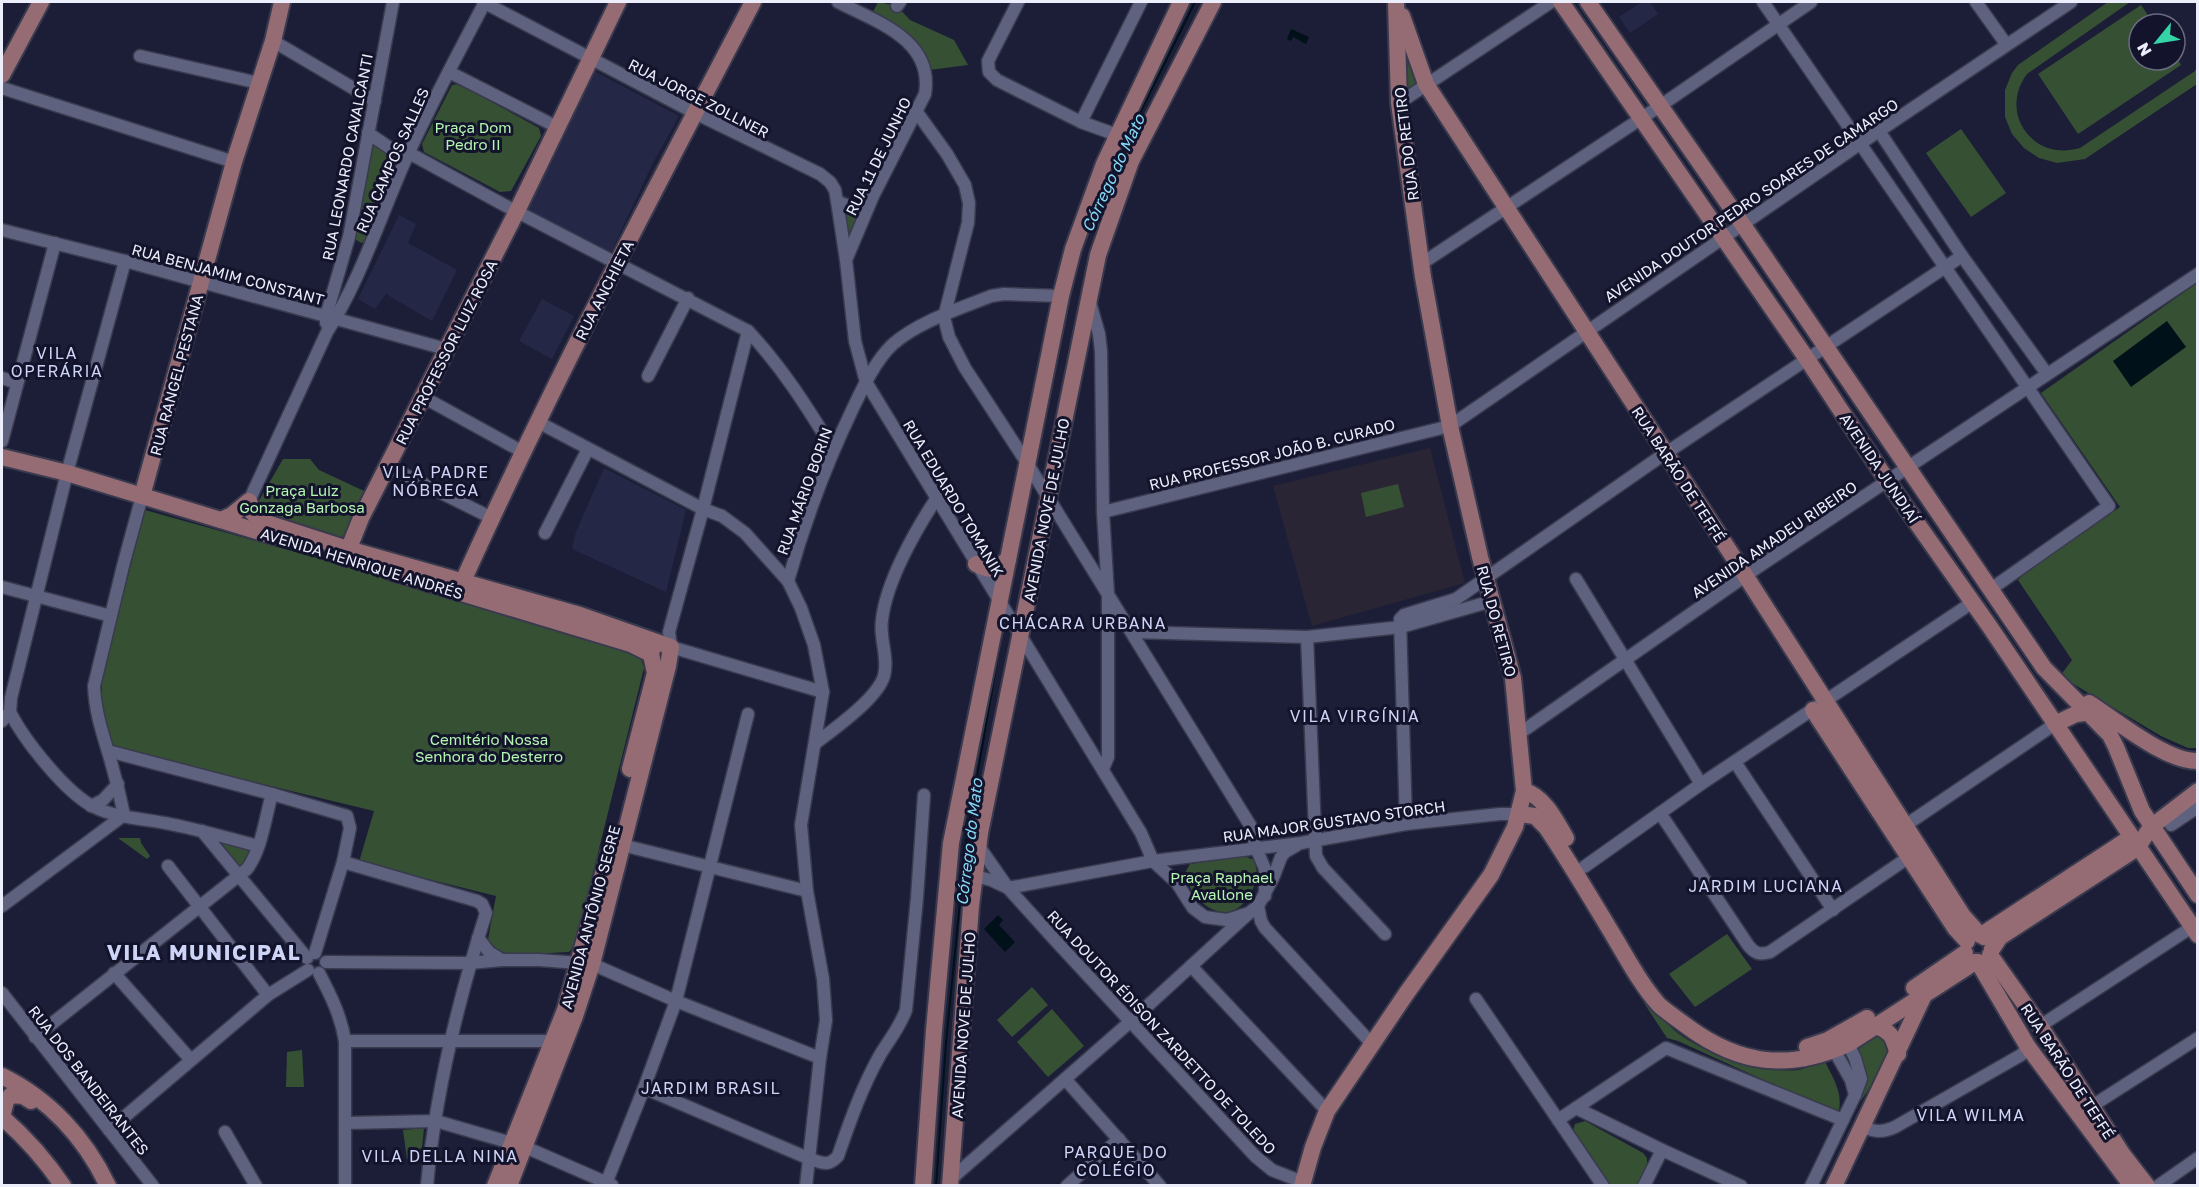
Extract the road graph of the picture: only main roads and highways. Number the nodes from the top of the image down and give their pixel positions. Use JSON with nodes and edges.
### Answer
{"nodes":[{"id":1,"x":41,"y":2,"type":"edge"},
{"id":2,"x":282,"y":2,"type":"edge"},
{"id":3,"x":618,"y":2,"type":"edge"},
{"id":4,"x":753,"y":2,"type":"edge"},
{"id":5,"x":1181,"y":2,"type":"edge"},
{"id":6,"x":1213,"y":2,"type":"edge"},
{"id":7,"x":1397,"y":2,"type":"edge"},
{"id":8,"x":1561,"y":2,"type":"edge"},
{"id":9,"x":1588,"y":2,"type":"edge"},
{"id":10,"x":2,"y":75,"type":"edge"},
{"id":11,"x":1128,"y":136,"type":"junction"},
{"id":12,"x":2,"y":457,"type":"edge"},
{"id":13,"x":142,"y":496,"type":"junction"},
{"id":14,"x":221,"y":520,"type":"junction"},
{"id":15,"x":346,"y":553,"type":"junction"},
{"id":16,"x":1008,"y":559,"type":"junction"},
{"id":17,"x":976,"y":564,"type":"road end"},
{"id":18,"x":463,"y":581,"type":"junction"},
{"id":19,"x":427,"y":583,"type":"junction"},
{"id":20,"x":580,"y":622,"type":"junction"},
{"id":21,"x":670,"y":640,"type":"joint"},
{"id":22,"x":653,"y":648,"type":"junction"},
{"id":23,"x":2057,"y":682,"type":"junction"},
{"id":24,"x":1820,"y":711,"type":"junction"},
{"id":25,"x":2089,"y":713,"type":"junction"},
{"id":26,"x":2110,"y":716,"type":"junction"},
{"id":27,"x":2055,"y":724,"type":"junction"},
{"id":28,"x":2198,"y":761,"type":"edge"},
{"id":29,"x":1524,"y":791,"type":"junction"},
{"id":30,"x":2198,"y":791,"type":"edge"},
{"id":31,"x":1519,"y":814,"type":"junction"},
{"id":32,"x":2170,"y":819,"type":"junction"},
{"id":33,"x":2151,"y":827,"type":"junction"},
{"id":34,"x":1900,"y":829,"type":"junction"},
{"id":35,"x":2134,"y":843,"type":"junction"},
{"id":36,"x":2171,"y":854,"type":"junction"},
{"id":37,"x":1577,"y":866,"type":"junction"},
{"id":38,"x":2198,"y":895,"type":"edge"},
{"id":39,"x":2195,"y":931,"type":"edge"},
{"id":40,"x":1979,"y":949,"type":"junction"},
{"id":41,"x":586,"y":963,"type":"junction"},
{"id":42,"x":1925,"y":993,"type":"junction"},
{"id":43,"x":1875,"y":1026,"type":"junction"},
{"id":44,"x":2040,"y":1026,"type":"junction"},
{"id":45,"x":2028,"y":1047,"type":"junction"},
{"id":46,"x":1898,"y":1054,"type":"junction"},
{"id":47,"x":2,"y":1076,"type":"edge"},
{"id":48,"x":6,"y":1096,"type":"edge"},
{"id":49,"x":2092,"y":1106,"type":"junction"},
{"id":50,"x":54,"y":1111,"type":"junction"},
{"id":51,"x":2,"y":1117,"type":"edge"},
{"id":52,"x":2082,"y":1120,"type":"junction"},
{"id":53,"x":21,"y":1134,"type":"junction"},
{"id":54,"x":2,"y":1135,"type":"edge"},
{"id":55,"x":519,"y":1145,"type":"junction"},
{"id":56,"x":2115,"y":1163,"type":"junction"},
{"id":57,"x":951,"y":1182,"type":"edge"},
{"id":58,"x":1302,"y":1184,"type":"edge"},
{"id":59,"x":63,"y":1185,"type":"edge"},
{"id":60,"x":108,"y":1185,"type":"edge"},
{"id":61,"x":495,"y":1185,"type":"edge"},
{"id":62,"x":509,"y":1185,"type":"edge"},
{"id":63,"x":922,"y":1185,"type":"edge"},
{"id":64,"x":1834,"y":1185,"type":"edge"},
{"id":65,"x":2132,"y":1185,"type":"edge"},
{"id":66,"x":2142,"y":1185,"type":"edge"},
{"id":67,"x":2147,"y":1185,"type":"edge"}],
"edges":[{"from":1,"to":10,"type":"main road"},
{"from":2,"to":13,"type":"main road","name":"RUA RANGEL PESTANA"},
{"from":3,"to":15,"type":"main road","name":"RUA PROFESSOR LUIZ ROSA"},
{"from":4,"to":18,"type":"main road","name":"RUA ANCHIETA"},
{"from":5,"to":11,"type":"main road","name":"AVENIDA NOVE DE JULHO"},
{"from":6,"to":11,"type":"main road","name":"AVENIDA NOVE DE JULHO"},
{"from":7,"to":24,"type":"main road","name":"RUA BARÃO DE TEFFÉ"},
{"from":7,"to":29,"type":"main road","name":"RUA DO RETIRO"},
{"from":8,"to":27,"type":"main road","name":"AVENIDA JUNDIAÍ"},
{"from":9,"to":23,"type":"main road","name":"AVENIDA JUNDIAÍ"},
{"from":11,"to":16,"type":"main road","name":"AVENIDA NOVE DE JULHO"},
{"from":11,"to":57,"type":"main road","name":"AVENIDA NOVE DE JULHO"},
{"from":12,"to":13,"type":"main road","name":"AVENIDA HENRIQUE ANDRÉS"},
{"from":13,"to":14,"type":"main road","name":"AVENIDA HENRIQUE ANDRÉS"},
{"from":14,"to":15,"type":"main road","name":"AVENIDA HENRIQUE ANDRÉS"},
{"from":14,"to":15,"type":"main road","name":"AVENIDA HENRIQUE ANDRÉS"},
{"from":15,"to":18,"type":"main road","name":"AVENIDA HENRIQUE ANDRÉS"},
{"from":15,"to":19,"type":"main road","name":"AVENIDA HENRIQUE ANDRÉS"},
{"from":16,"to":17,"type":"main road"},
{"from":16,"to":63,"type":"main road","name":"AVENIDA NOVE DE JULHO"},
{"from":18,"to":19,"type":"main road"},
{"from":18,"to":20,"type":"main road","name":"AVENIDA HENRIQUE ANDRÉS"},
{"from":19,"to":20,"type":"main road","name":"AVENIDA HENRIQUE ANDRÉS"},
{"from":20,"to":22,"type":"main road","name":"AVENIDA HENRIQUE ANDRÉS"},
{"from":21,"to":22,"type":"main road","name":"AVENIDA HENRIQUE ANDRÉS"},
{"from":21,"to":41,"type":"main road","name":"AVENIDA ANTÔNIO SEGRE"},
{"from":22,"to":41,"type":"main road","name":"AVENIDA ANTÔNIO SEGRE"},
{"from":23,"to":25,"type":"main road","name":"AVENIDA JUNDIAÍ"},
{"from":23,"to":26,"type":"main road"},
{"from":24,"to":34,"type":"main road","name":"RUA BARÃO DE TEFFÉ"},
{"from":24,"to":34,"type":"main road","name":"RUA BARÃO DE TEFFÉ"},
{"from":25,"to":26,"type":"main road"},
{"from":25,"to":27,"type":"main road"},
{"from":25,"to":33,"type":"main road","name":"AVENIDA JUNDIAÍ"},
{"from":26,"to":28,"type":"main road"},
{"from":27,"to":35,"type":"main road","name":"AVENIDA JUNDIAÍ"},
{"from":29,"to":31,"type":"main road","name":"RUA DO RETIRO"},
{"from":29,"to":37,"type":"main road"},
{"from":30,"to":32,"type":"main road"},
{"from":31,"to":37,"type":"main road"},
{"from":31,"to":58,"type":"main road","name":"RUA DO RETIRO"},
{"from":32,"to":33,"type":"main road"},
{"from":32,"to":36,"type":"main road"},
{"from":33,"to":35,"type":"main road"},
{"from":33,"to":36,"type":"main road","name":"AVENIDA JUNDIAÍ"},
{"from":34,"to":40,"type":"main road","name":"RUA BARÃO DE TEFFÉ"},
{"from":34,"to":40,"type":"main road","name":"RUA BARÃO DE TEFFÉ"},
{"from":35,"to":39,"type":"main road","name":"AVENIDA JUNDIAÍ"},
{"from":35,"to":40,"type":"main road"},
{"from":36,"to":38,"type":"main road","name":"AVENIDA JUNDIAÍ"},
{"from":37,"to":40,"type":"main road"},
{"from":37,"to":43,"type":"main road"},
{"from":40,"to":42,"type":"main road"},
{"from":40,"to":44,"type":"main road","name":"RUA BARÃO DE TEFFÉ"},
{"from":40,"to":45,"type":"main road","name":"RUA BARÃO DE TEFFÉ"},
{"from":41,"to":55,"type":"main road","name":"AVENIDA ANTÔNIO SEGRE"},
{"from":41,"to":55,"type":"main road","name":"AVENIDA ANTÔNIO SEGRE"},
{"from":42,"to":43,"type":"main road"},
{"from":42,"to":46,"type":"main road"},
{"from":43,"to":46,"type":"main road"},
{"from":44,"to":45,"type":"main road"},
{"from":44,"to":49,"type":"main road","name":"RUA BARÃO DE TEFFÉ"},
{"from":45,"to":52,"type":"main road","name":"RUA BARÃO DE TEFFÉ"},
{"from":46,"to":64,"type":"main road"},
{"from":47,"to":50,"type":"main road"},
{"from":48,"to":50,"type":"main road"},
{"from":48,"to":51,"type":"main road"},
{"from":49,"to":52,"type":"main road"},
{"from":49,"to":67,"type":"main road","name":"RUA BARÃO DE TEFFÉ"},
{"from":50,"to":60,"type":"main road"},
{"from":51,"to":53,"type":"main road"},
{"from":52,"to":56,"type":"main road","name":"RUA BARÃO DE TEFFÉ"},
{"from":53,"to":54,"type":"main road"},
{"from":53,"to":59,"type":"main road"},
{"from":55,"to":61,"type":"main road","name":"AVENIDA ANTÔNIO SEGRE"},
{"from":55,"to":62,"type":"main road","name":"AVENIDA ANTÔNIO SEGRE"},
{"from":56,"to":65,"type":"main road","name":"RUA BARÃO DE TEFFÉ"},
{"from":56,"to":66,"type":"main road"}]}
